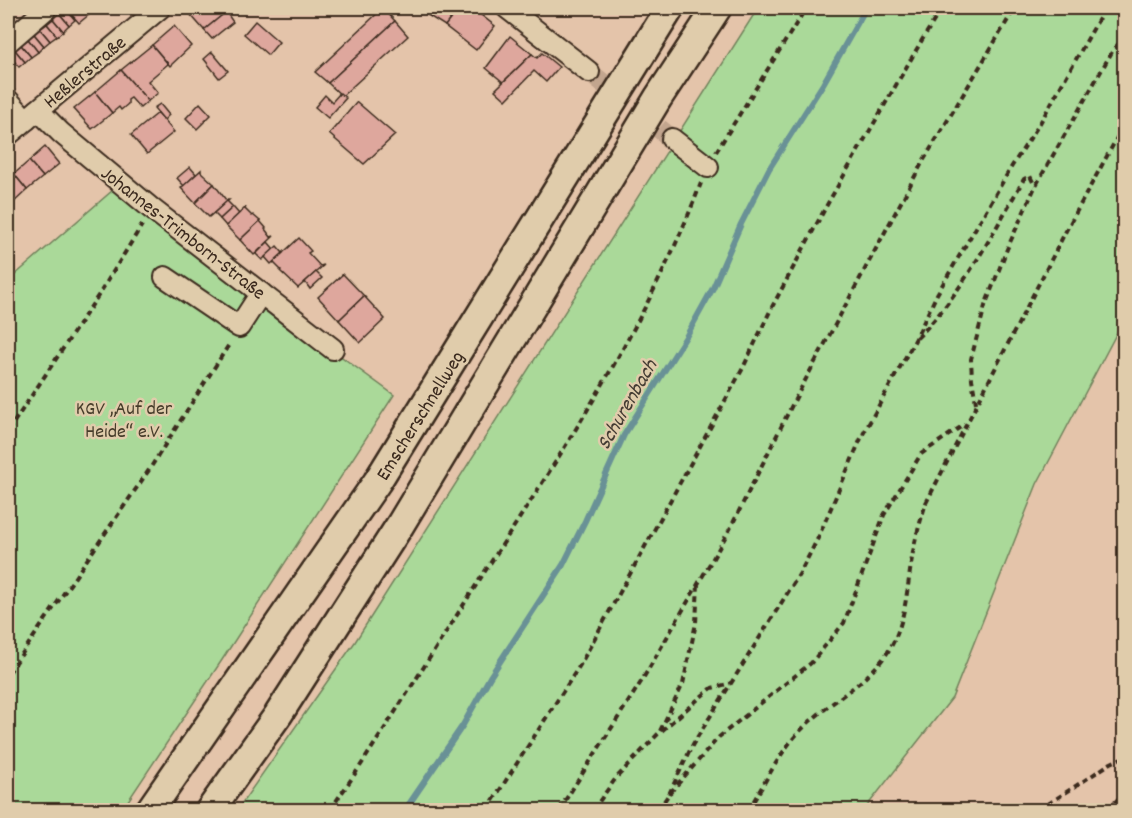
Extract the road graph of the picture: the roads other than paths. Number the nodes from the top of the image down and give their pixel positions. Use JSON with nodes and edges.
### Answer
{"nodes":[{"id":1,"x":160,"y":8,"type":"edge"},
{"id":2,"x":507,"y":8,"type":"edge"},
{"id":3,"x":670,"y":8,"type":"edge"},
{"id":4,"x":717,"y":8,"type":"edge"},
{"id":5,"x":45,"y":10,"type":"dead end"},
{"id":6,"x":8,"y":42,"type":"edge"},
{"id":7,"x":589,"y":72,"type":"tunnel mouth"},
{"id":8,"x":8,"y":100,"type":"edge"},
{"id":9,"x":32,"y":115,"type":"junction"},
{"id":10,"x":8,"y":135,"type":"edge"},
{"id":11,"x":672,"y":139,"type":"tunnel mouth"},
{"id":12,"x":708,"y":167,"type":"road end"},
{"id":13,"x":165,"y":277,"type":"dead end"},
{"id":14,"x":261,"y":293,"type":"junction"},
{"id":15,"x":333,"y":349,"type":"dead end"},
{"id":16,"x":150,"y":810,"type":"edge"},
{"id":17,"x":210,"y":810,"type":"edge"}],
"edges":[{"from":1,"to":9,"type":"street","name":"Heßlerstraße"},
{"from":2,"to":7,"type":"street"},
{"from":3,"to":16,"type":"highway","name":"Emscherschnellweg"},
{"from":4,"to":17,"type":"highway","name":"Emscherschnellweg"},
{"from":5,"to":6,"type":"street"},
{"from":8,"to":9,"type":"street","name":"Johannes-Trimborn-Straße"},
{"from":9,"to":10,"type":"street","name":"Heßlerstraße"},
{"from":9,"to":14,"type":"street","name":"Johannes-Trimborn-Straße"},
{"from":11,"to":12,"type":"street"},
{"from":13,"to":14,"type":"street"},
{"from":14,"to":15,"type":"street","name":"Johannes-Trimborn-Straße"}]}
